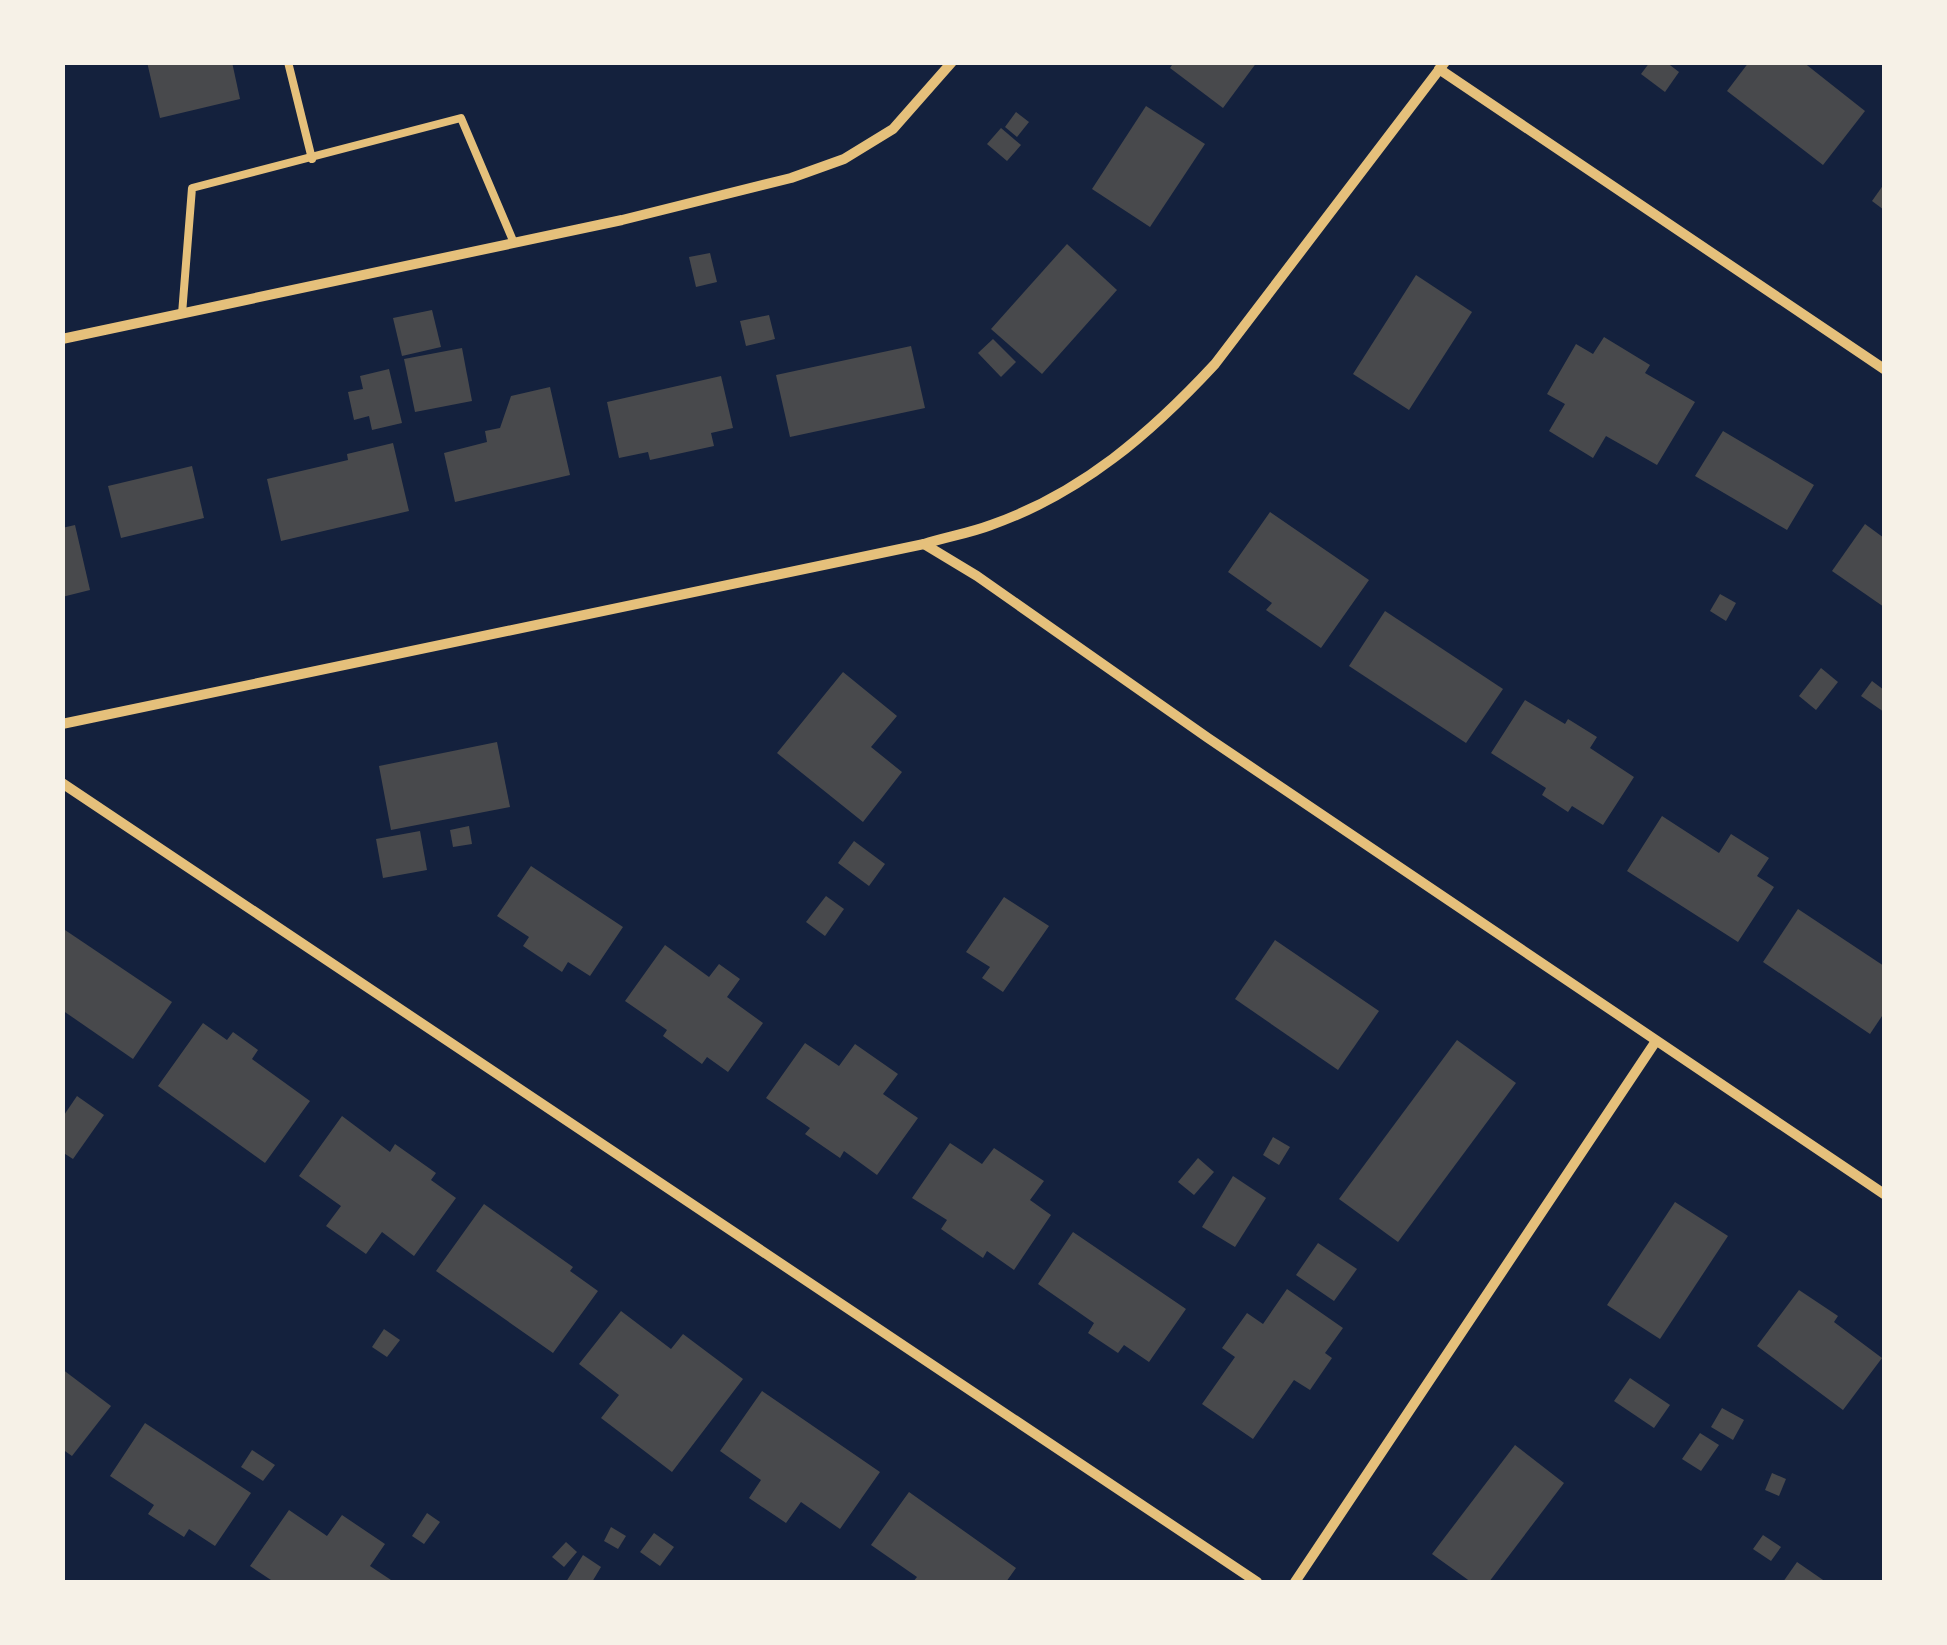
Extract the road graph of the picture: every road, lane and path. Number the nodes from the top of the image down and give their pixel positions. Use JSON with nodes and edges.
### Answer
{"nodes":[{"id":1,"x":288,"y":62,"type":"edge"},
{"id":2,"x":952,"y":62,"type":"edge"},
{"id":3,"x":1442,"y":66,"type":"edge"},
{"id":4,"x":312,"y":160,"type":"junction"},
{"id":5,"x":514,"y":244,"type":"junction"},
{"id":6,"x":182,"y":314,"type":"junction"},
{"id":7,"x":62,"y":339,"type":"edge"},
{"id":8,"x":1884,"y":369,"type":"edge"},
{"id":9,"x":924,"y":544,"type":"junction"},
{"id":10,"x":62,"y":724,"type":"edge"},
{"id":11,"x":62,"y":783,"type":"edge"},
{"id":12,"x":1656,"y":1041,"type":"junction"},
{"id":13,"x":1884,"y":1194,"type":"edge"},
{"id":14,"x":1258,"y":1582,"type":"edge"},
{"id":15,"x":1295,"y":1582,"type":"edge"}],
"edges":[{"from":1,"to":4,"type":"lane"},
{"from":2,"to":5,"type":"street"},
{"from":3,"to":8,"type":"street"},
{"from":3,"to":9,"type":"street"},
{"from":4,"to":5,"type":"lane"},
{"from":4,"to":6,"type":"lane"},
{"from":5,"to":6,"type":"street"},
{"from":6,"to":7,"type":"street"},
{"from":9,"to":10,"type":"street"},
{"from":9,"to":12,"type":"street"},
{"from":11,"to":14,"type":"street"},
{"from":12,"to":13,"type":"street"},
{"from":12,"to":15,"type":"street"}]}
